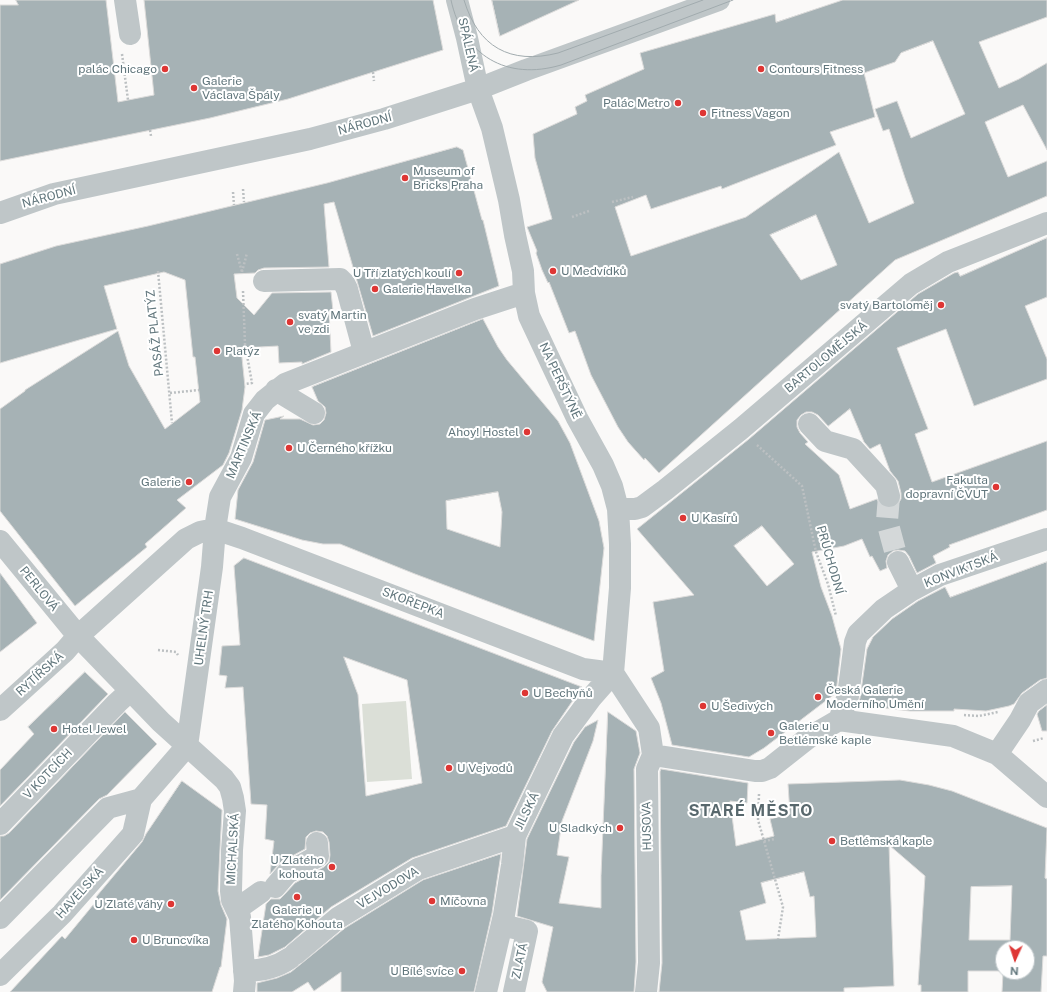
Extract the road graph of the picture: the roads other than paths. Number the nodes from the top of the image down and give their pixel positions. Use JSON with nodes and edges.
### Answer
{"nodes":[{"id":1,"x":125,"y":0,"type":"edge"},
{"id":2,"x":457,"y":0,"type":"edge"},
{"id":3,"x":719,"y":0,"type":"edge"},
{"id":4,"x":126,"y":42,"type":"road end"},
{"id":5,"x":478,"y":89,"type":"junction"},
{"id":6,"x":0,"y":213,"type":"edge"},
{"id":7,"x":1047,"y":223,"type":"edge"},
{"id":8,"x":264,"y":281,"type":"dead end"},
{"id":9,"x":524,"y":293,"type":"junction"},
{"id":10,"x":364,"y":352,"type":"junction"},
{"id":11,"x":276,"y":390,"type":"junction"},
{"id":12,"x":314,"y":413,"type":"dead end"},
{"id":13,"x":809,"y":424,"type":"dead end"},
{"id":14,"x":889,"y":496,"type":"tunnel mouth"},
{"id":15,"x":618,"y":509,"type":"junction"},
{"id":16,"x":215,"y":529,"type":"junction"},
{"id":17,"x":1047,"y":539,"type":"edge"},
{"id":18,"x":0,"y":541,"type":"edge"},
{"id":19,"x":898,"y":562,"type":"tunnel mouth"},
{"id":20,"x":912,"y":590,"type":"junction"},
{"id":21,"x":78,"y":636,"type":"junction"},
{"id":22,"x":613,"y":673,"type":"junction"},
{"id":23,"x":1047,"y":690,"type":"edge"},
{"id":24,"x":130,"y":691,"type":"junction"},
{"id":25,"x":0,"y":710,"type":"edge"},
{"id":26,"x":839,"y":720,"type":"junction"},
{"id":27,"x":187,"y":746,"type":"junction"},
{"id":28,"x":997,"y":754,"type":"junction"},
{"id":29,"x":653,"y":755,"type":"junction"},
{"id":30,"x":1047,"y":797,"type":"edge"},
{"id":31,"x":140,"y":799,"type":"junction"},
{"id":32,"x":0,"y":824,"type":"edge"},
{"id":33,"x":515,"y":836,"type":"junction"},
{"id":34,"x":317,"y":843,"type":"dead end"},
{"id":35,"x":237,"y":909,"type":"junction"},
{"id":36,"x":0,"y":918,"type":"edge"},
{"id":37,"x":502,"y":925,"type":"junction"},
{"id":38,"x":244,"y":971,"type":"junction"},
{"id":39,"x":0,"y":975,"type":"edge"},
{"id":40,"x":244,"y":992,"type":"edge"},
{"id":41,"x":486,"y":992,"type":"edge"},
{"id":42,"x":514,"y":992,"type":"edge"},
{"id":43,"x":646,"y":992,"type":"edge"}],
"edges":[{"from":1,"to":4,"type":"street"},
{"from":2,"to":5,"type":"street","name":"SPÁLENÁ"},
{"from":3,"to":5,"type":"street","name":"NÁRODNÍ"},
{"from":5,"to":6,"type":"street","name":"NÁRODNÍ"},
{"from":5,"to":9,"type":"street","name":"NA PERŠTÝNĚ"},
{"from":7,"to":15,"type":"street","name":"BARTOLOMĚJSKÁ"},
{"from":8,"to":10,"type":"street"},
{"from":9,"to":10,"type":"street","name":"MARTINSKÁ"},
{"from":9,"to":15,"type":"street","name":"NA PERŠTÝNĚ"},
{"from":10,"to":11,"type":"street","name":"MARTINSKÁ"},
{"from":11,"to":12,"type":"street"},
{"from":11,"to":16,"type":"street","name":"MARTINSKÁ"},
{"from":13,"to":14,"type":"street"},
{"from":15,"to":22,"type":"street","name":"NA PERŠTÝNĚ"},
{"from":16,"to":21,"type":"street"},
{"from":16,"to":22,"type":"street","name":"SKOŘEPKA"},
{"from":16,"to":27,"type":"street","name":"UHELNÝ TRH"},
{"from":17,"to":20,"type":"street","name":"KONVIKTSKÁ"},
{"from":18,"to":21,"type":"street","name":"PERLOVÁ"},
{"from":19,"to":20,"type":"street"},
{"from":20,"to":26,"type":"street","name":"KONVIKTSKÁ"},
{"from":21,"to":24,"type":"street"},
{"from":21,"to":25,"type":"street","name":"RYTÍŘSKÁ"},
{"from":22,"to":29,"type":"street","name":"HUSOVA"},
{"from":22,"to":33,"type":"street","name":"JILSKÁ"},
{"from":23,"to":28,"type":"street"},
{"from":24,"to":27,"type":"street"},
{"from":24,"to":32,"type":"street","name":"V KOTCÍCH"},
{"from":26,"to":28,"type":"street"},
{"from":26,"to":29,"type":"street"},
{"from":27,"to":31,"type":"street"},
{"from":27,"to":35,"type":"street","name":"MICHALSKÁ"},
{"from":28,"to":30,"type":"street"},
{"from":29,"to":43,"type":"street","name":"HUSOVA"},
{"from":31,"to":36,"type":"street"},
{"from":31,"to":39,"type":"street","name":"HAVELSKÁ"},
{"from":33,"to":37,"type":"street","name":"JILSKÁ"},
{"from":33,"to":38,"type":"street","name":"VEJVODOVA"},
{"from":34,"to":35,"type":"street"},
{"from":35,"to":38,"type":"street","name":"MICHALSKÁ"},
{"from":37,"to":41,"type":"street","name":"JILSKÁ"},
{"from":37,"to":42,"type":"street","name":"ZLATÁ"},
{"from":38,"to":40,"type":"street","name":"MICHALSKÁ"}]}
